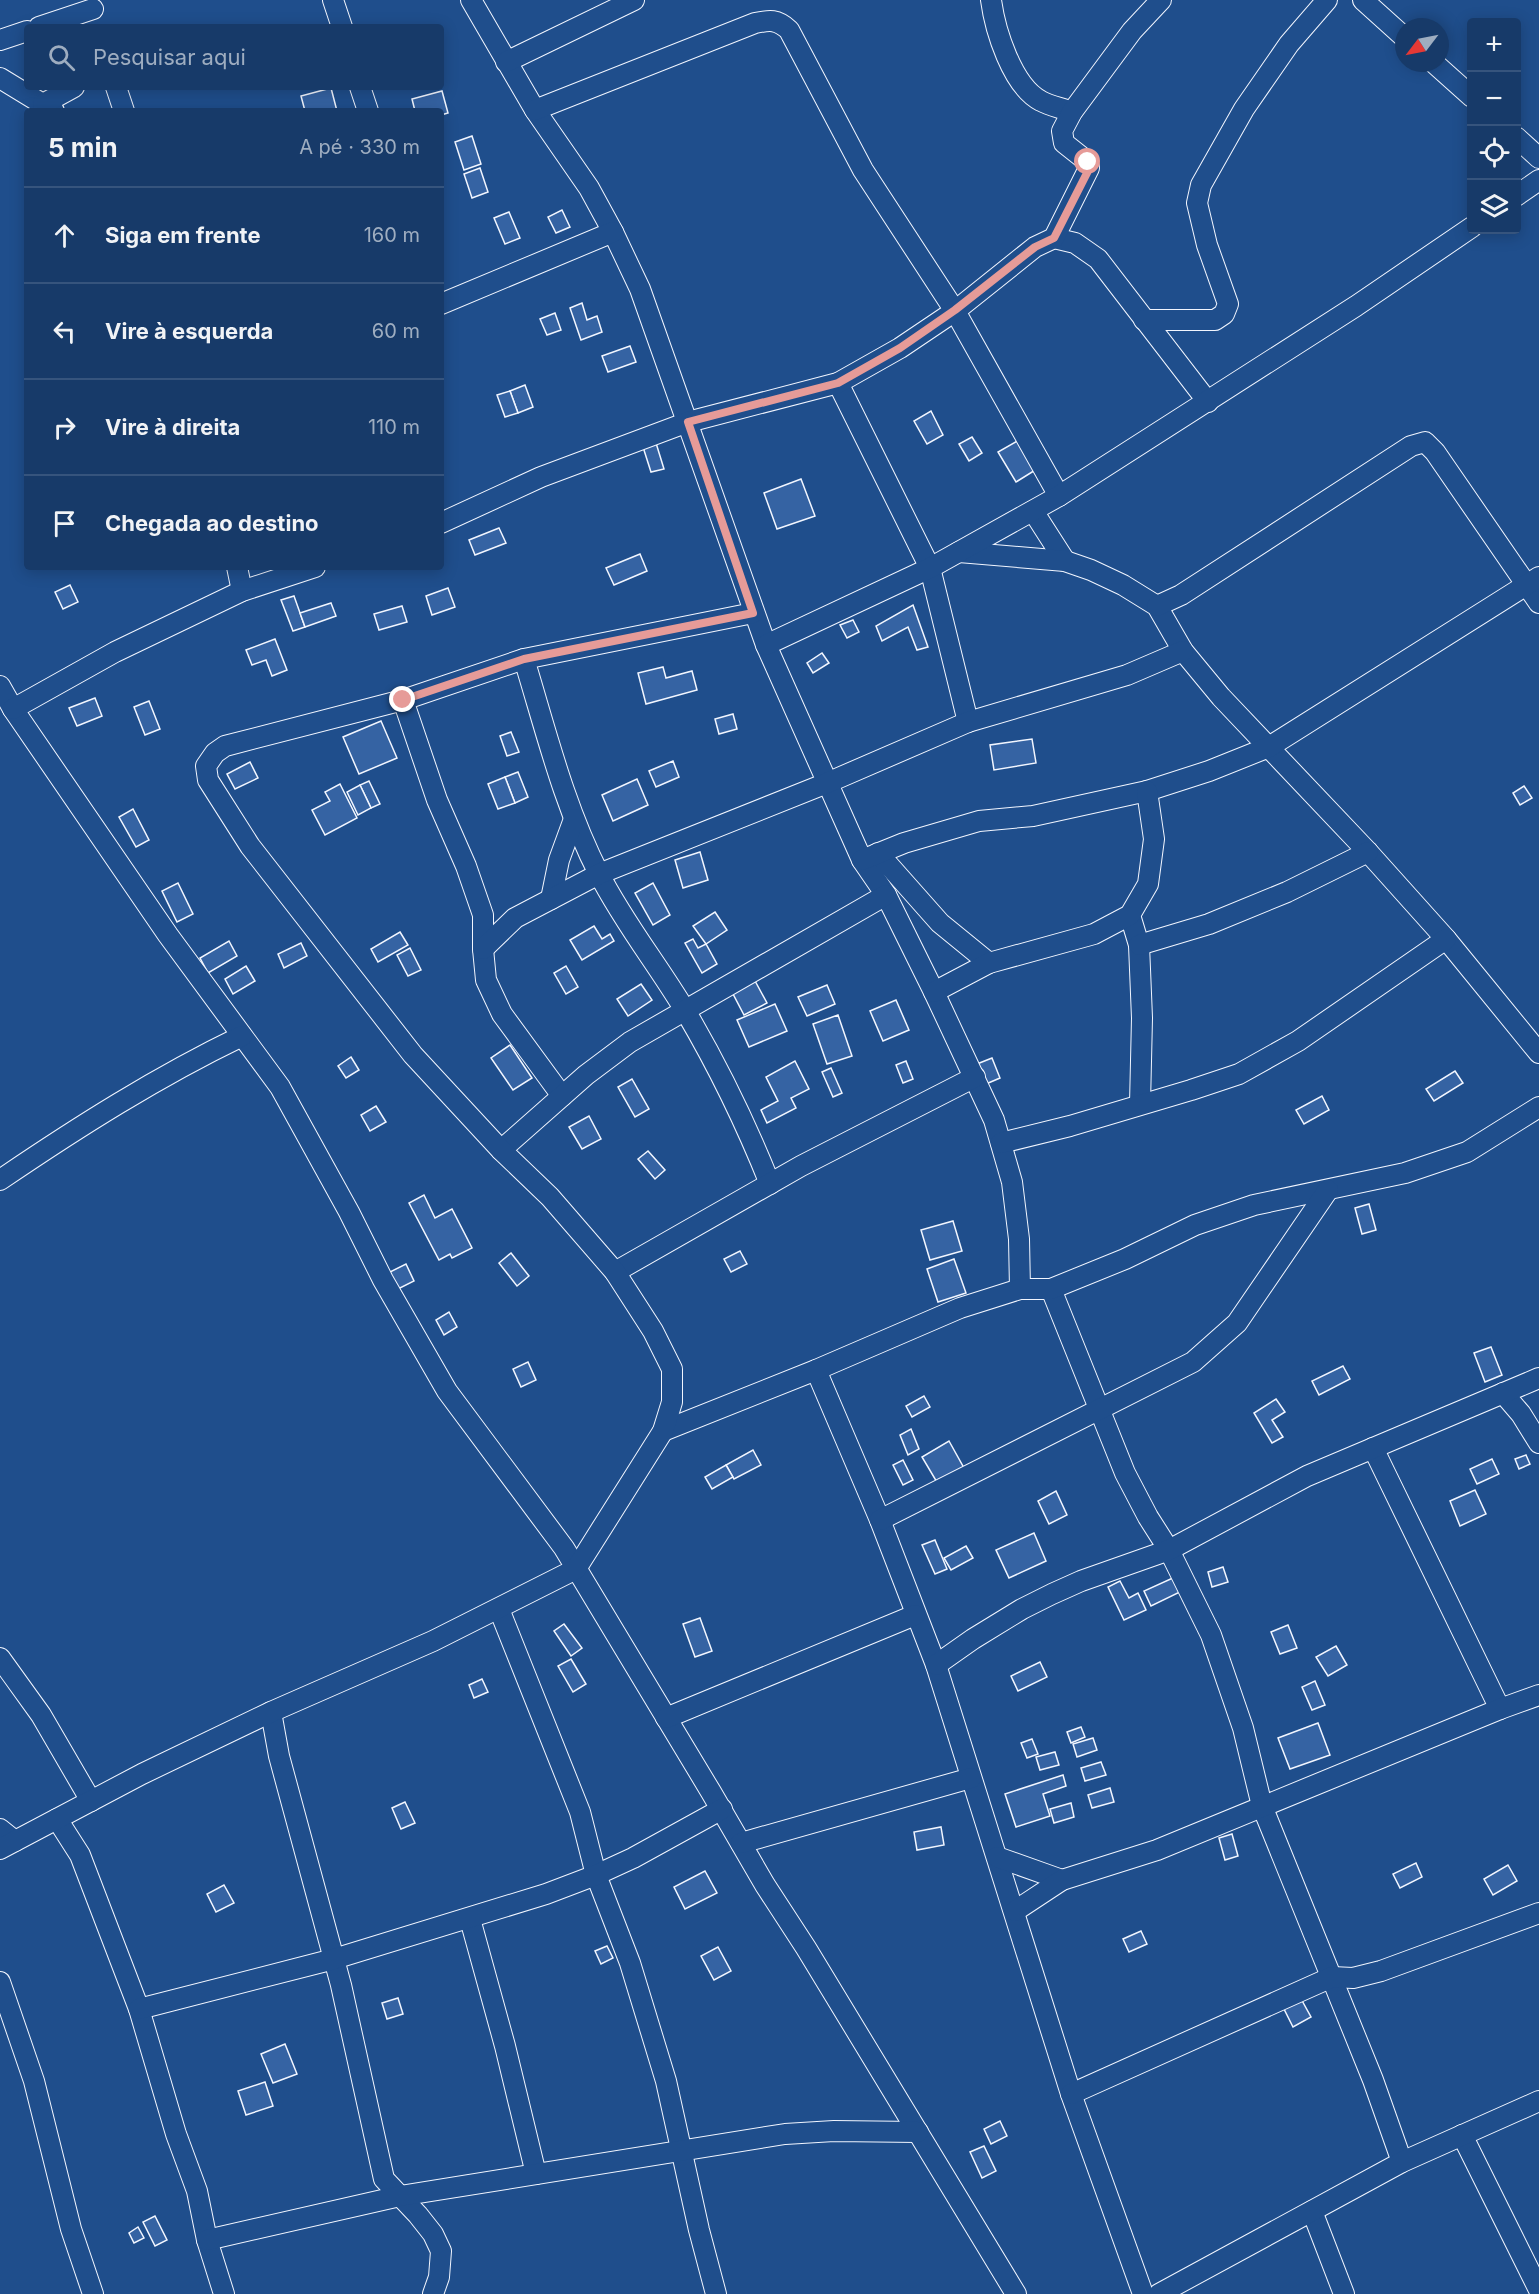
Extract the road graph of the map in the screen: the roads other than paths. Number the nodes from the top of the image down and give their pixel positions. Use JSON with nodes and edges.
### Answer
{"nodes":[{"id":1,"x":333,"y":0,"type":"edge"},
{"id":2,"x":471,"y":0,"type":"edge"},
{"id":3,"x":634,"y":0,"type":"edge"},
{"id":4,"x":990,"y":0,"type":"edge"},
{"id":5,"x":1161,"y":0,"type":"edge"},
{"id":6,"x":1327,"y":0,"type":"edge"},
{"id":7,"x":1363,"y":0,"type":"edge"},
{"id":8,"x":94,"y":12,"type":"edge"},
{"id":9,"x":50,"y":24,"type":"edge"},
{"id":10,"x":341,"y":24,"type":"edge"},
{"id":11,"x":1395,"y":29,"type":"edge"},
{"id":12,"x":24,"y":32,"type":"edge"},
{"id":13,"x":0,"y":40,"type":"edge"},
{"id":14,"x":506,"y":62,"type":"junction"},
{"id":15,"x":1444,"y":72,"type":"edge"},
{"id":16,"x":0,"y":78,"type":"edge"},
{"id":17,"x":70,"y":90,"type":"edge"},
{"id":18,"x":117,"y":90,"type":"edge"},
{"id":19,"x":361,"y":90,"type":"edge"},
{"id":20,"x":1467,"y":93,"type":"edge"},
{"id":21,"x":49,"y":107,"type":"edge"},
{"id":22,"x":123,"y":108,"type":"edge"},
{"id":23,"x":367,"y":108,"type":"edge"},
{"id":24,"x":535,"y":110,"type":"junction"},
{"id":25,"x":1072,"y":112,"type":"junction"},
{"id":26,"x":1521,"y":142,"type":"edge"},
{"id":27,"x":1539,"y":158,"type":"edge"},
{"id":28,"x":1539,"y":180,"type":"edge"},
{"id":29,"x":1521,"y":193,"type":"edge"},
{"id":30,"x":1467,"y":230,"type":"edge"},
{"id":31,"x":613,"y":232,"type":"junction"},
{"id":32,"x":1054,"y":238,"type":"junction"},
{"id":33,"x":444,"y":303,"type":"edge"},
{"id":34,"x":955,"y":310,"type":"junction"},
{"id":35,"x":1144,"y":320,"type":"junction"},
{"id":36,"x":838,"y":383,"type":"junction"},
{"id":37,"x":1208,"y":402,"type":"junction"},
{"id":38,"x":688,"y":422,"type":"junction"},
{"id":39,"x":1059,"y":496,"type":"junction"},
{"id":40,"x":1033,"y":511,"type":"junction"},
{"id":41,"x":444,"y":522,"type":"edge"},
{"id":42,"x":959,"y":552,"type":"junction"},
{"id":43,"x":1065,"y":561,"type":"junction"},
{"id":44,"x":930,"y":568,"type":"junction"},
{"id":45,"x":238,"y":570,"type":"edge"},
{"id":46,"x":306,"y":570,"type":"edge"},
{"id":47,"x":1533,"y":581,"type":"edge"},
{"id":48,"x":242,"y":591,"type":"junction"},
{"id":49,"x":1539,"y":603,"type":"edge"},
{"id":50,"x":1157,"y":606,"type":"junction"},
{"id":51,"x":753,"y":613,"type":"junction"},
{"id":52,"x":766,"y":645,"type":"junction"},
{"id":53,"x":1183,"y":651,"type":"junction"},
{"id":54,"x":524,"y":659,"type":"junction"},
{"id":55,"x":0,"y":686,"type":"edge"},
{"id":56,"x":403,"y":700,"type":"junction"},
{"id":57,"x":13,"y":709,"type":"junction"},
{"id":58,"x":968,"y":722,"type":"junction"},
{"id":59,"x":1269,"y":747,"type":"junction"},
{"id":60,"x":827,"y":783,"type":"junction"},
{"id":61,"x":1147,"y":791,"type":"junction"},
{"id":62,"x":574,"y":819,"type":"junction"},
{"id":63,"x":1368,"y":852,"type":"junction"},
{"id":64,"x":870,"y":856,"type":"junction"},
{"id":65,"x":599,"y":873,"type":"junction"},
{"id":66,"x":886,"y":895,"type":"junction"},
{"id":67,"x":551,"y":899,"type":"junction"},
{"id":68,"x":483,"y":915,"type":"junction"},
{"id":69,"x":1130,"y":915,"type":"junction"},
{"id":70,"x":515,"y":918,"type":"junction"},
{"id":71,"x":1446,"y":939,"type":"junction"},
{"id":72,"x":1139,"y":945,"type":"junction"},
{"id":73,"x":483,"y":949,"type":"junction"},
{"id":74,"x":989,"y":963,"type":"junction"},
{"id":75,"x":934,"y":992,"type":"junction"},
{"id":76,"x":685,"y":1010,"type":"junction"},
{"id":77,"x":242,"y":1036,"type":"junction"},
{"id":78,"x":1539,"y":1053,"type":"edge"},
{"id":79,"x":975,"y":1077,"type":"junction"},
{"id":80,"x":562,"y":1096,"type":"junction"},
{"id":81,"x":1140,"y":1104,"type":"junction"},
{"id":82,"x":1539,"y":1107,"type":"edge"},
{"id":83,"x":1001,"y":1143,"type":"junction"},
{"id":84,"x":501,"y":1150,"type":"junction"},
{"id":85,"x":0,"y":1180,"type":"edge"},
{"id":86,"x":770,"y":1184,"type":"junction"},
{"id":87,"x":1328,"y":1190,"type":"junction"},
{"id":88,"x":615,"y":1272,"type":"junction"},
{"id":89,"x":1020,"y":1289,"type":"junction"},
{"id":90,"x":1051,"y":1289,"type":"junction"},
{"id":91,"x":816,"y":1370,"type":"junction"},
{"id":92,"x":1539,"y":1378,"type":"edge"},
{"id":93,"x":1503,"y":1393,"type":"junction"},
{"id":94,"x":1099,"y":1410,"type":"junction"},
{"id":95,"x":663,"y":1431,"type":"junction"},
{"id":96,"x":1539,"y":1443,"type":"edge"},
{"id":97,"x":1373,"y":1448,"type":"junction"},
{"id":98,"x":880,"y":1520,"type":"junction"},
{"id":99,"x":1169,"y":1550,"type":"junction"},
{"id":100,"x":576,"y":1569,"type":"junction"},
{"id":101,"x":499,"y":1609,"type":"junction"},
{"id":102,"x":915,"y":1615,"type":"junction"},
{"id":103,"x":0,"y":1658,"type":"edge"},
{"id":104,"x":936,"y":1665,"type":"junction"},
{"id":105,"x":1537,"y":1702,"type":"edge"},
{"id":106,"x":1500,"y":1709,"type":"junction"},
{"id":107,"x":271,"y":1712,"type":"junction"},
{"id":108,"x":666,"y":1718,"type":"junction"},
{"id":109,"x":971,"y":1778,"type":"junction"},
{"id":110,"x":91,"y":1801,"type":"junction"},
{"id":111,"x":1262,"y":1806,"type":"junction"},
{"id":112,"x":722,"y":1809,"type":"junction"},
{"id":113,"x":57,"y":1819,"type":"junction"},
{"id":114,"x":5,"y":1840,"type":"edge"},
{"id":115,"x":741,"y":1843,"type":"junction"},
{"id":116,"x":997,"y":1857,"type":"junction"},
{"id":117,"x":596,"y":1875,"type":"junction"},
{"id":118,"x":1062,"y":1880,"type":"junction"},
{"id":119,"x":1015,"y":1911,"type":"junction"},
{"id":120,"x":1539,"y":1913,"type":"edge"},
{"id":121,"x":470,"y":1919,"type":"junction"},
{"id":122,"x":334,"y":1959,"type":"junction"},
{"id":123,"x":1332,"y":1977,"type":"junction"},
{"id":124,"x":0,"y":1982,"type":"edge"},
{"id":125,"x":139,"y":2009,"type":"junction"},
{"id":126,"x":1071,"y":2094,"type":"junction"},
{"id":127,"x":1539,"y":2102,"type":"edge"},
{"id":128,"x":918,"y":2132,"type":"junction"},
{"id":129,"x":1462,"y":2135,"type":"junction"},
{"id":130,"x":682,"y":2150,"type":"junction"},
{"id":131,"x":1402,"y":2162,"type":"junction"},
{"id":132,"x":536,"y":2174,"type":"junction"},
{"id":133,"x":400,"y":2196,"type":"junction"},
{"id":134,"x":1312,"y":2211,"type":"junction"},
{"id":135,"x":207,"y":2240,"type":"junction"},
{"id":136,"x":1539,"y":2290,"type":"edge"},
{"id":137,"x":1164,"y":2293,"type":"edge"},
{"id":138,"x":93,"y":2294,"type":"edge"},
{"id":139,"x":224,"y":2294,"type":"edge"},
{"id":140,"x":433,"y":2294,"type":"edge"},
{"id":141,"x":716,"y":2294,"type":"edge"},
{"id":142,"x":1016,"y":2294,"type":"edge"},
{"id":143,"x":1143,"y":2294,"type":"edge"},
{"id":144,"x":1344,"y":2294,"type":"edge"}],
"edges":[{"from":1,"to":10,"type":"street"},
{"from":2,"to":14,"type":"street"},
{"from":3,"to":14,"type":"street"},
{"from":4,"to":25,"type":"street"},
{"from":5,"to":25,"type":"street"},
{"from":6,"to":35,"type":"street"},
{"from":7,"to":11,"type":"street"},
{"from":8,"to":9,"type":"street"},
{"from":12,"to":13,"type":"street"},
{"from":14,"to":24,"type":"street"},
{"from":15,"to":20,"type":"street"},
{"from":16,"to":21,"type":"street"},
{"from":17,"to":21,"type":"street"},
{"from":18,"to":22,"type":"street"},
{"from":19,"to":23,"type":"street"},
{"from":24,"to":31,"type":"street"},
{"from":24,"to":34,"type":"street"},
{"from":25,"to":32,"type":"street"},
{"from":26,"to":27,"type":"street"},
{"from":28,"to":29,"type":"street"},
{"from":30,"to":37,"type":"street"},
{"from":31,"to":33,"type":"street"},
{"from":31,"to":38,"type":"street"},
{"from":32,"to":34,"type":"street"},
{"from":32,"to":35,"type":"street"},
{"from":34,"to":36,"type":"street"},
{"from":34,"to":39,"type":"street"},
{"from":35,"to":37,"type":"street"},
{"from":36,"to":38,"type":"street"},
{"from":36,"to":44,"type":"street"},
{"from":37,"to":39,"type":"street"},
{"from":38,"to":41,"type":"street"},
{"from":38,"to":51,"type":"street"},
{"from":39,"to":40,"type":"street"},
{"from":40,"to":42,"type":"street"},
{"from":40,"to":43,"type":"street"},
{"from":42,"to":43,"type":"street"},
{"from":42,"to":44,"type":"street"},
{"from":43,"to":50,"type":"street"},
{"from":44,"to":52,"type":"street"},
{"from":44,"to":58,"type":"street"},
{"from":45,"to":48,"type":"street"},
{"from":46,"to":48,"type":"street"},
{"from":47,"to":49,"type":"street"},
{"from":47,"to":50,"type":"street"},
{"from":47,"to":59,"type":"street"},
{"from":48,"to":57,"type":"street"},
{"from":50,"to":53,"type":"street"},
{"from":51,"to":52,"type":"street"},
{"from":51,"to":54,"type":"street"},
{"from":52,"to":60,"type":"street"},
{"from":53,"to":58,"type":"street"},
{"from":53,"to":59,"type":"street"},
{"from":54,"to":56,"type":"street"},
{"from":54,"to":62,"type":"street"},
{"from":55,"to":57,"type":"street"},
{"from":56,"to":68,"type":"street"},
{"from":56,"to":84,"type":"street"},
{"from":57,"to":77,"type":"street"},
{"from":58,"to":60,"type":"street"},
{"from":59,"to":61,"type":"street"},
{"from":59,"to":63,"type":"street"},
{"from":60,"to":64,"type":"street"},
{"from":60,"to":65,"type":"street"},
{"from":61,"to":64,"type":"street"},
{"from":61,"to":69,"type":"street"},
{"from":62,"to":65,"type":"street"},
{"from":62,"to":67,"type":"street"},
{"from":63,"to":71,"type":"street"},
{"from":63,"to":72,"type":"street"},
{"from":64,"to":66,"type":"street"},
{"from":64,"to":74,"type":"street"},
{"from":65,"to":67,"type":"street"},
{"from":65,"to":76,"type":"street"},
{"from":66,"to":75,"type":"street"},
{"from":66,"to":76,"type":"street"},
{"from":67,"to":70,"type":"street"},
{"from":68,"to":70,"type":"street"},
{"from":68,"to":73,"type":"street"},
{"from":69,"to":72,"type":"street"},
{"from":69,"to":74,"type":"street"},
{"from":70,"to":73,"type":"street"},
{"from":71,"to":78,"type":"street"},
{"from":71,"to":81,"type":"street"},
{"from":72,"to":81,"type":"street"},
{"from":73,"to":80,"type":"street"},
{"from":74,"to":75,"type":"street"},
{"from":75,"to":79,"type":"street"},
{"from":76,"to":80,"type":"street"},
{"from":76,"to":86,"type":"street"},
{"from":77,"to":85,"type":"street"},
{"from":77,"to":100,"type":"street"},
{"from":79,"to":83,"type":"street"},
{"from":79,"to":86,"type":"street"},
{"from":80,"to":84,"type":"street"},
{"from":81,"to":83,"type":"street"},
{"from":82,"to":87,"type":"street"},
{"from":83,"to":89,"type":"street"},
{"from":84,"to":88,"type":"street"},
{"from":86,"to":88,"type":"street"},
{"from":87,"to":90,"type":"street"},
{"from":87,"to":94,"type":"street"},
{"from":88,"to":95,"type":"street"},
{"from":89,"to":90,"type":"street"},
{"from":89,"to":91,"type":"street"},
{"from":90,"to":94,"type":"street"},
{"from":91,"to":95,"type":"street"},
{"from":91,"to":98,"type":"street"},
{"from":92,"to":93,"type":"street"},
{"from":93,"to":96,"type":"street"},
{"from":93,"to":97,"type":"street"},
{"from":94,"to":98,"type":"street"},
{"from":94,"to":99,"type":"street"},
{"from":95,"to":100,"type":"street"},
{"from":97,"to":99,"type":"street"},
{"from":97,"to":106,"type":"street"},
{"from":98,"to":102,"type":"street"},
{"from":99,"to":104,"type":"street"},
{"from":99,"to":111,"type":"street"},
{"from":100,"to":101,"type":"street"},
{"from":100,"to":108,"type":"street"},
{"from":101,"to":107,"type":"street"},
{"from":101,"to":117,"type":"street"},
{"from":102,"to":104,"type":"street"},
{"from":102,"to":108,"type":"street"},
{"from":103,"to":110,"type":"street"},
{"from":104,"to":109,"type":"street"},
{"from":105,"to":106,"type":"street"},
{"from":106,"to":111,"type":"street"},
{"from":107,"to":110,"type":"street"},
{"from":107,"to":122,"type":"street"},
{"from":108,"to":112,"type":"street"},
{"from":109,"to":115,"type":"street"},
{"from":109,"to":116,"type":"street"},
{"from":110,"to":113,"type":"street"},
{"from":111,"to":118,"type":"street"},
{"from":111,"to":123,"type":"street"},
{"from":112,"to":115,"type":"street"},
{"from":112,"to":117,"type":"street"},
{"from":113,"to":114,"type":"street"},
{"from":113,"to":125,"type":"street"},
{"from":115,"to":128,"type":"street"},
{"from":116,"to":118,"type":"street"},
{"from":116,"to":119,"type":"street"},
{"from":117,"to":121,"type":"street"},
{"from":117,"to":130,"type":"street"},
{"from":118,"to":119,"type":"street"},
{"from":119,"to":126,"type":"street"},
{"from":120,"to":123,"type":"street"},
{"from":121,"to":122,"type":"street"},
{"from":121,"to":132,"type":"street"},
{"from":122,"to":125,"type":"street"},
{"from":122,"to":133,"type":"street"},
{"from":123,"to":126,"type":"street"},
{"from":123,"to":131,"type":"street"},
{"from":124,"to":138,"type":"street"},
{"from":125,"to":135,"type":"street"},
{"from":126,"to":143,"type":"street"},
{"from":127,"to":129,"type":"street"},
{"from":128,"to":130,"type":"street"},
{"from":128,"to":142,"type":"street"},
{"from":129,"to":131,"type":"street"},
{"from":129,"to":136,"type":"street"},
{"from":130,"to":132,"type":"street"},
{"from":130,"to":141,"type":"street"},
{"from":131,"to":134,"type":"street"},
{"from":132,"to":133,"type":"street"},
{"from":133,"to":135,"type":"street"},
{"from":133,"to":140,"type":"street"},
{"from":134,"to":137,"type":"street"},
{"from":134,"to":144,"type":"street"},
{"from":135,"to":139,"type":"street"}]}
